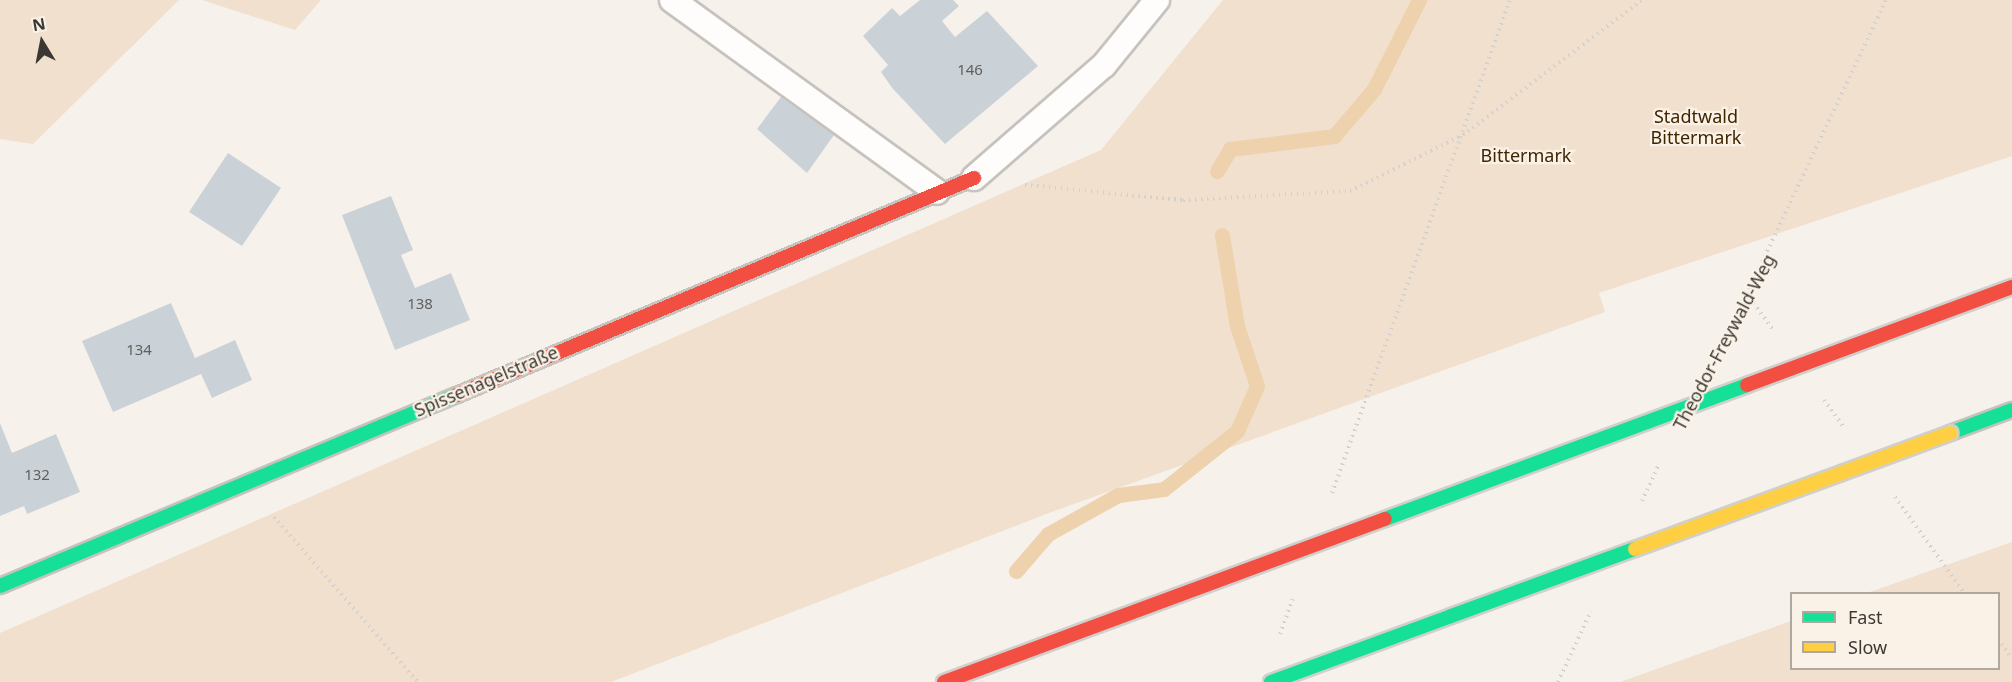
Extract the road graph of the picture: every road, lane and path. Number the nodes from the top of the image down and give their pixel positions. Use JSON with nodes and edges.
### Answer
{"nodes":[{"id":1,"x":672,"y":0,"type":"edge"},
{"id":2,"x":1157,"y":0,"type":"edge"},
{"id":3,"x":1510,"y":0,"type":"edge"},
{"id":4,"x":1642,"y":0,"type":"edge"},
{"id":5,"x":1886,"y":0,"type":"edge"},
{"id":6,"x":1463,"y":135,"type":"junction"},
{"id":7,"x":974,"y":178,"type":"junction"},
{"id":8,"x":937,"y":192,"type":"junction"},
{"id":9,"x":2012,"y":286,"type":"edge"},
{"id":10,"x":1715,"y":361,"type":"dead end"},
{"id":11,"x":2012,"y":410,"type":"edge"},
{"id":12,"x":1664,"y":455,"type":"dead end"},
{"id":13,"x":244,"y":482,"type":"junction"},
{"id":14,"x":1328,"y":503,"type":"dead end"},
{"id":15,"x":1638,"y":509,"type":"dead end"},
{"id":16,"x":0,"y":586,"type":"edge"},
{"id":17,"x":1295,"y":593,"type":"dead end"},
{"id":18,"x":1593,"y":606,"type":"dead end"},
{"id":19,"x":1279,"y":637,"type":"dead end"},
{"id":20,"x":2000,"y":642,"type":"edge"},
{"id":21,"x":2012,"y":658,"type":"edge"},
{"id":22,"x":418,"y":682,"type":"edge"},
{"id":23,"x":944,"y":682,"type":"edge"},
{"id":24,"x":1271,"y":682,"type":"edge"},
{"id":25,"x":1558,"y":682,"type":"edge"}],
"edges":[{"from":1,"to":8,"type":"lane"},
{"from":2,"to":7,"type":"lane"},
{"from":3,"to":6,"type":"path"},
{"from":4,"to":6,"type":"path"},
{"from":5,"to":10,"type":"path","name":"Theodor-Freywald-Weg"},
{"from":6,"to":7,"type":"path"},
{"from":6,"to":14,"type":"path"},
{"from":7,"to":8,"type":"main road","name":"Spissenagelstraße"},
{"from":8,"to":13,"type":"main road","name":"Spissenagelstraße"},
{"from":9,"to":23,"type":"main road","bridge":true},
{"from":11,"to":24,"type":"main road","bridge":true},
{"from":12,"to":15,"type":"path"},
{"from":13,"to":16,"type":"main road","name":"Spissenagelstraße"},
{"from":13,"to":22,"type":"path"},
{"from":17,"to":19,"type":"path"},
{"from":18,"to":25,"type":"path"},
{"from":20,"to":21,"type":"path"}]}
